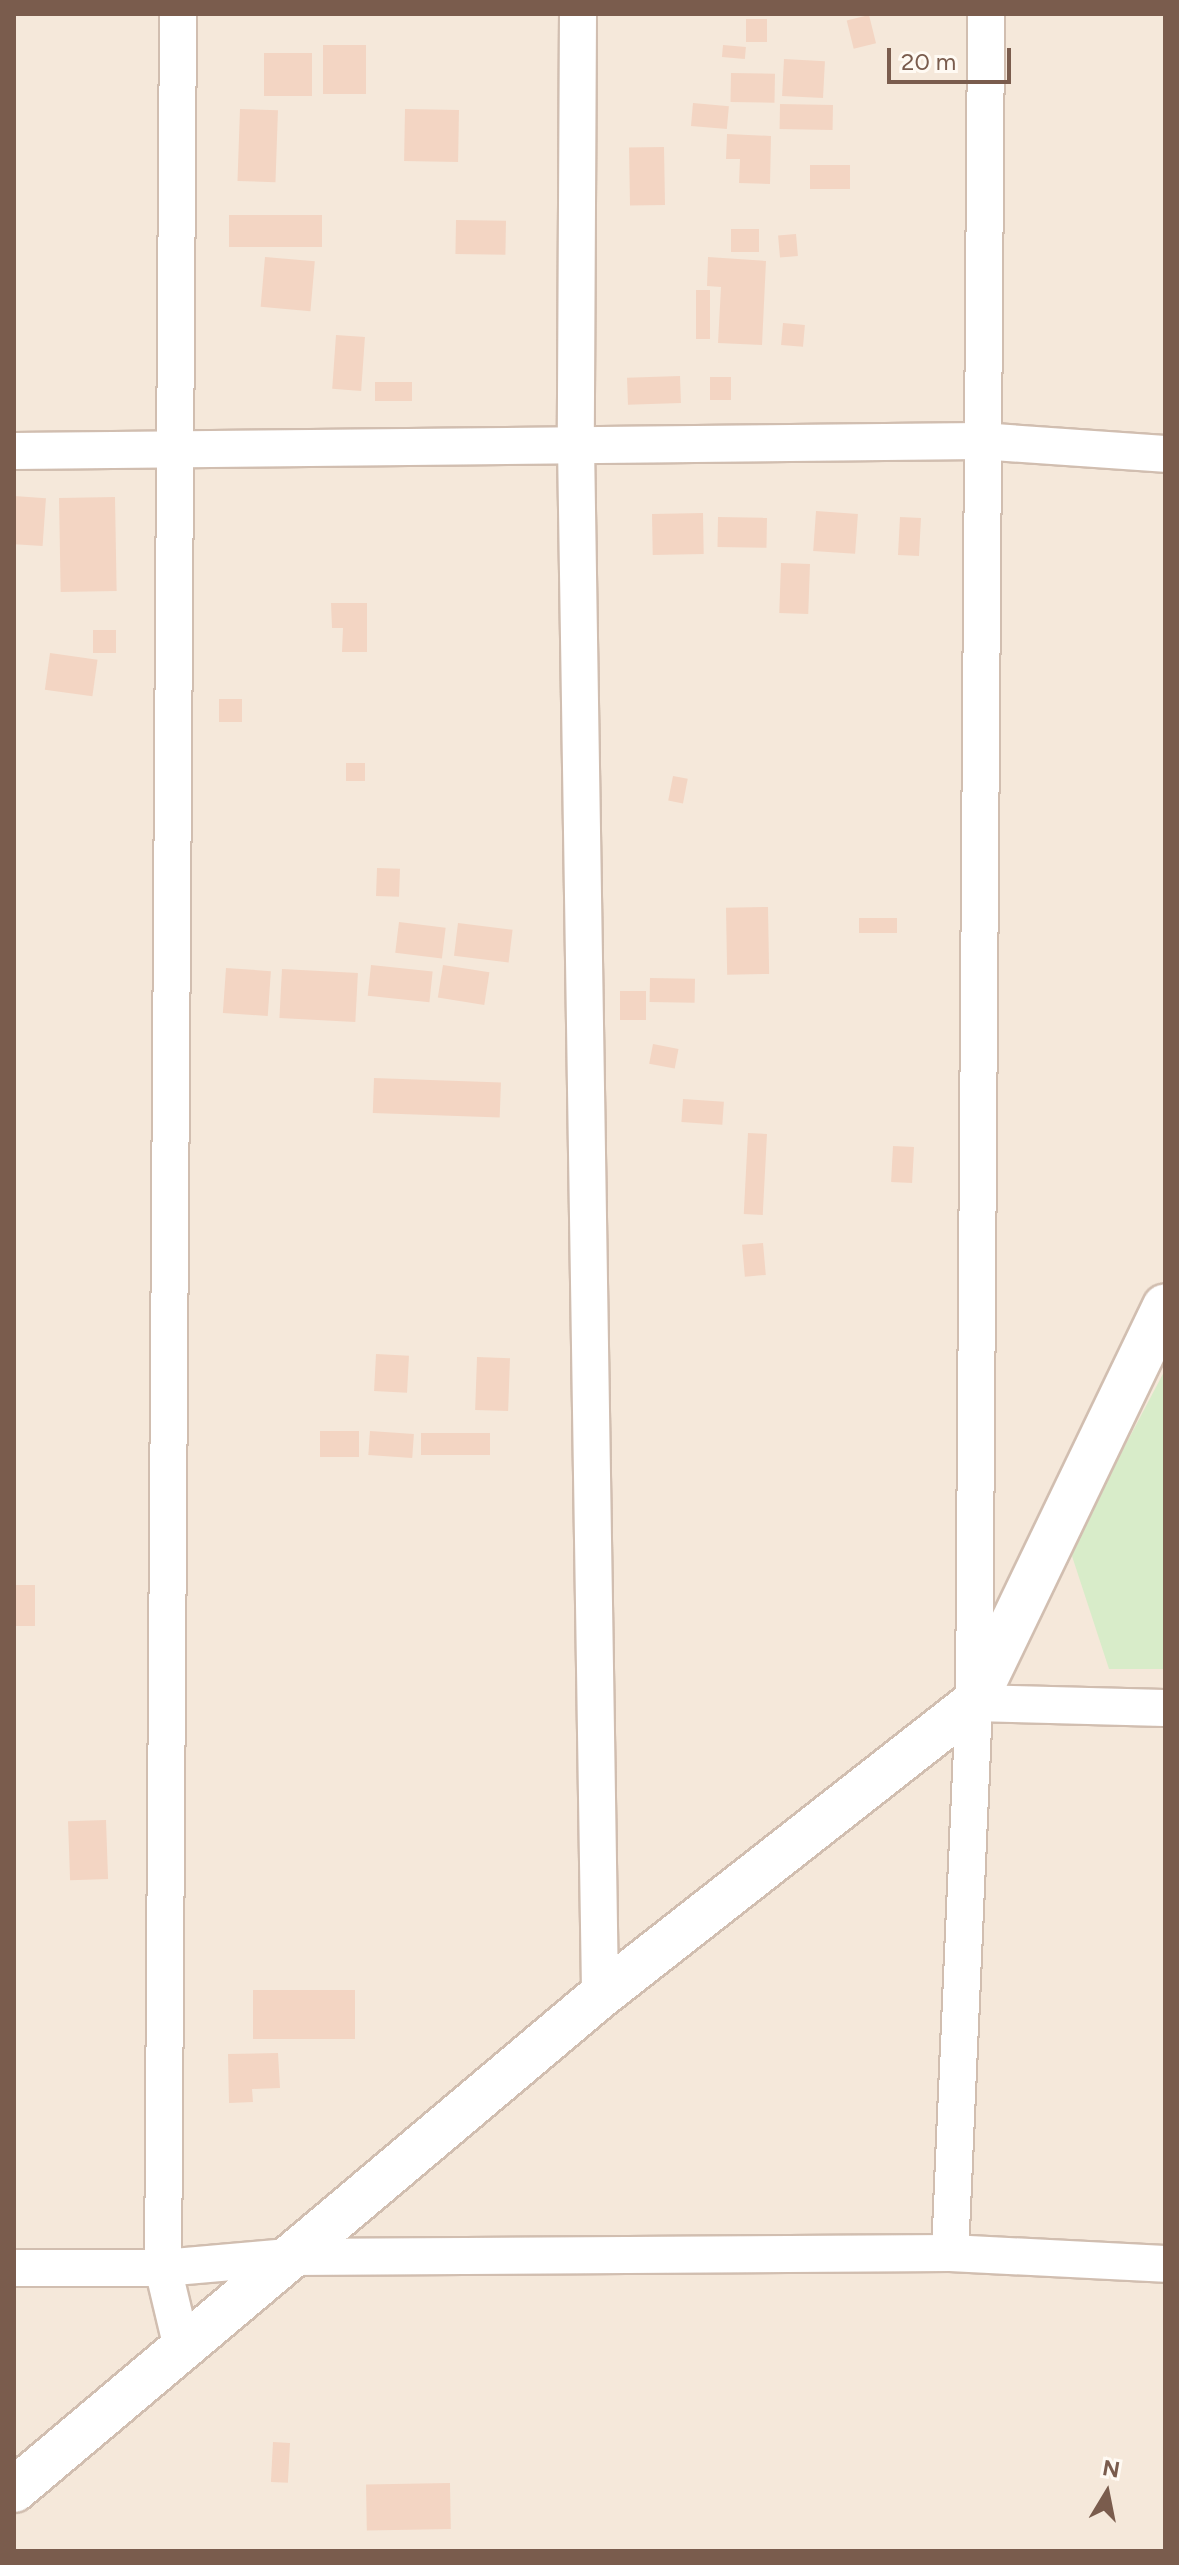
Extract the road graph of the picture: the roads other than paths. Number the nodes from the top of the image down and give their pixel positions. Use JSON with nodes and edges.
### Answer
{"nodes":[{"id":1,"x":178,"y":14,"type":"edge"},
{"id":2,"x":578,"y":14,"type":"edge"},
{"id":3,"x":986,"y":14,"type":"edge"},
{"id":4,"x":980,"y":441,"type":"junction"},
{"id":5,"x":576,"y":445,"type":"junction"},
{"id":6,"x":176,"y":449,"type":"junction"},
{"id":7,"x":14,"y":451,"type":"edge"},
{"id":8,"x":1165,"y":454,"type":"edge"},
{"id":9,"x":1165,"y":1307,"type":"edge"},
{"id":10,"x":974,"y":1703,"type":"junction"},
{"id":11,"x":1165,"y":1708,"type":"edge"},
{"id":12,"x":600,"y":1996,"type":"junction"},
{"id":13,"x":950,"y":2253,"type":"junction"},
{"id":14,"x":289,"y":2257,"type":"junction"},
{"id":15,"x":1165,"y":2264,"type":"edge"},
{"id":16,"x":14,"y":2268,"type":"edge"},
{"id":17,"x":163,"y":2268,"type":"junction"},
{"id":18,"x":182,"y":2348,"type":"junction"},
{"id":19,"x":14,"y":2490,"type":"edge"}],
"edges":[{"from":1,"to":6,"type":"street"},
{"from":2,"to":5,"type":"street"},
{"from":3,"to":4,"type":"street"},
{"from":4,"to":5,"type":"street"},
{"from":4,"to":8,"type":"street"},
{"from":4,"to":10,"type":"street"},
{"from":5,"to":6,"type":"street"},
{"from":5,"to":12,"type":"street"},
{"from":6,"to":7,"type":"street"},
{"from":6,"to":17,"type":"street"},
{"from":9,"to":10,"type":"street"},
{"from":10,"to":11,"type":"street"},
{"from":10,"to":12,"type":"street"},
{"from":10,"to":13,"type":"street"},
{"from":12,"to":14,"type":"street"},
{"from":13,"to":14,"type":"street"},
{"from":13,"to":15,"type":"street"},
{"from":14,"to":17,"type":"street"},
{"from":14,"to":18,"type":"street"},
{"from":16,"to":17,"type":"street"},
{"from":17,"to":18,"type":"street"},
{"from":18,"to":19,"type":"street"}]}
